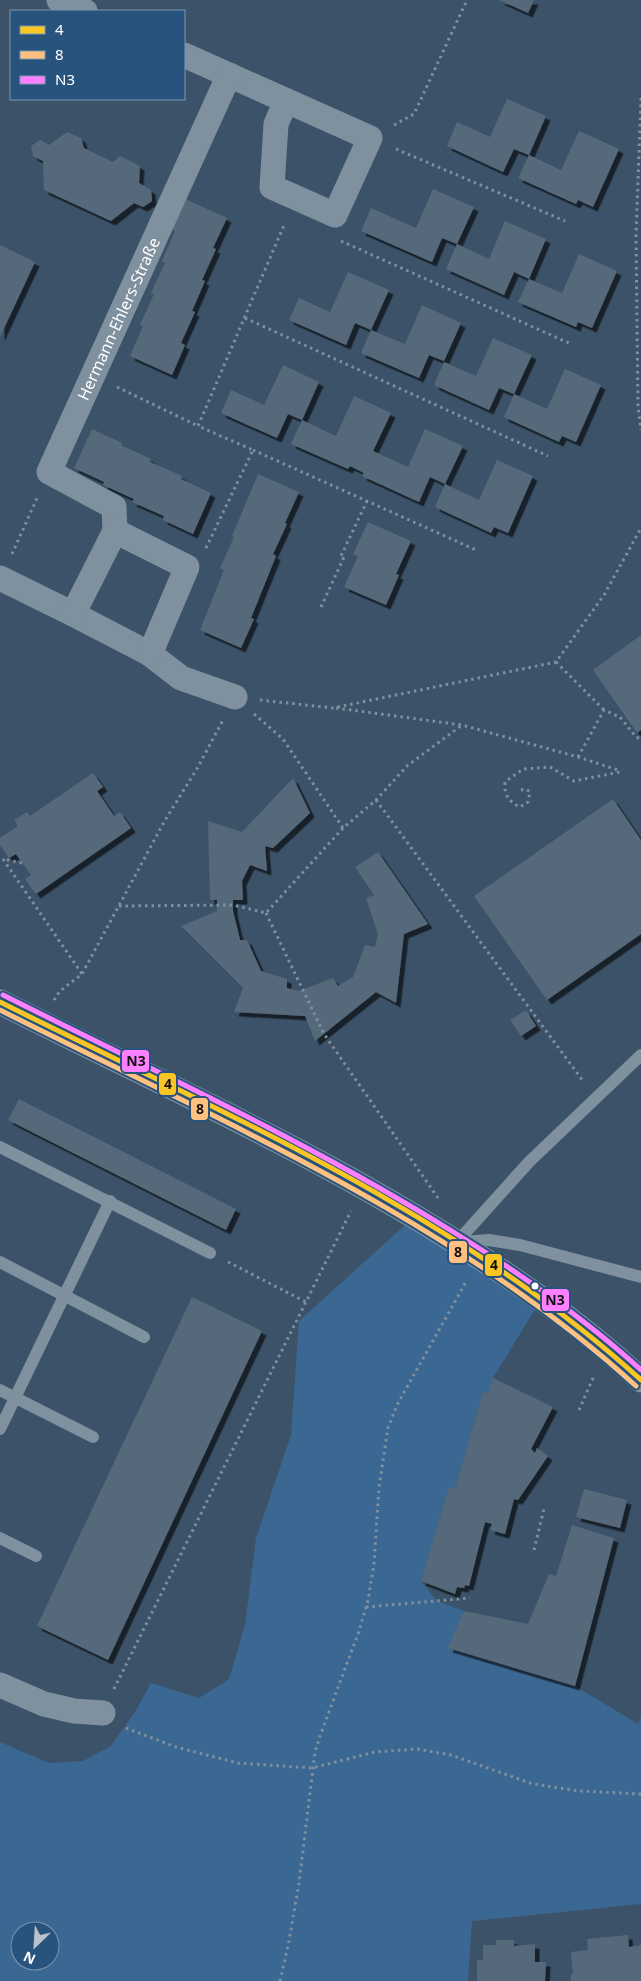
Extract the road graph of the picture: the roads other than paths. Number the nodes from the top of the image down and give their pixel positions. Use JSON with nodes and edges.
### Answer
{"nodes":[{"id":1,"x":59,"y":0,"type":"edge"},
{"id":2,"x":82,"y":10,"type":"edge"},
{"id":3,"x":185,"y":55,"type":"edge"},
{"id":4,"x":229,"y":76,"type":"junction"},
{"id":5,"x":286,"y":102,"type":"junction"},
{"id":6,"x":115,"y":531,"type":"junction"},
{"id":7,"x":0,"y":578,"type":"edge"},
{"id":8,"x":73,"y":614,"type":"junction"},
{"id":9,"x":150,"y":654,"type":"junction"},
{"id":10,"x":235,"y":697,"type":"road end"},
{"id":11,"x":0,"y":1002,"type":"edge"},
{"id":12,"x":641,"y":1055,"type":"edge"},
{"id":13,"x":0,"y":1147,"type":"edge"},
{"id":14,"x":110,"y":1202,"type":"junction"},
{"id":15,"x":461,"y":1239,"type":"junction"},
{"id":16,"x":210,"y":1253,"type":"road end"},
{"id":17,"x":0,"y":1262,"type":"edge"},
{"id":18,"x":641,"y":1277,"type":"edge"},
{"id":19,"x":65,"y":1295,"type":"junction"},
{"id":20,"x":144,"y":1337,"type":"dead end"},
{"id":21,"x":641,"y":1380,"type":"edge"},
{"id":22,"x":0,"y":1390,"type":"edge"},
{"id":23,"x":15,"y":1397,"type":"junction"},
{"id":24,"x":0,"y":1429,"type":"edge"},
{"id":25,"x":93,"y":1437,"type":"dead end"},
{"id":26,"x":0,"y":1538,"type":"edge"},
{"id":27,"x":36,"y":1556,"type":"dead end"},
{"id":28,"x":0,"y":1686,"type":"edge"},
{"id":29,"x":103,"y":1712,"type":"road end"}],
"edges":[{"from":1,"to":2,"type":"street"},
{"from":3,"to":4,"type":"street"},
{"from":4,"to":5,"type":"street"},
{"from":4,"to":6,"type":"street","name":"Hermann-Ehlers-Straße"},
{"from":5,"to":5,"type":"street"},
{"from":6,"to":8,"type":"street"},
{"from":6,"to":9,"type":"street"},
{"from":7,"to":8,"type":"street"},
{"from":8,"to":9,"type":"street"},
{"from":9,"to":10,"type":"street"},
{"from":11,"to":15,"type":"street"},
{"from":12,"to":15,"type":"lane"},
{"from":13,"to":14,"type":"lane"},
{"from":14,"to":16,"type":"lane"},
{"from":14,"to":19,"type":"lane"},
{"from":15,"to":18,"type":"lane"},
{"from":15,"to":21,"type":"street"},
{"from":17,"to":19,"type":"lane"},
{"from":19,"to":20,"type":"lane"},
{"from":19,"to":23,"type":"lane"},
{"from":22,"to":23,"type":"lane"},
{"from":23,"to":24,"type":"lane"},
{"from":23,"to":25,"type":"lane"},
{"from":26,"to":27,"type":"lane"},
{"from":28,"to":29,"type":"street"}]}
